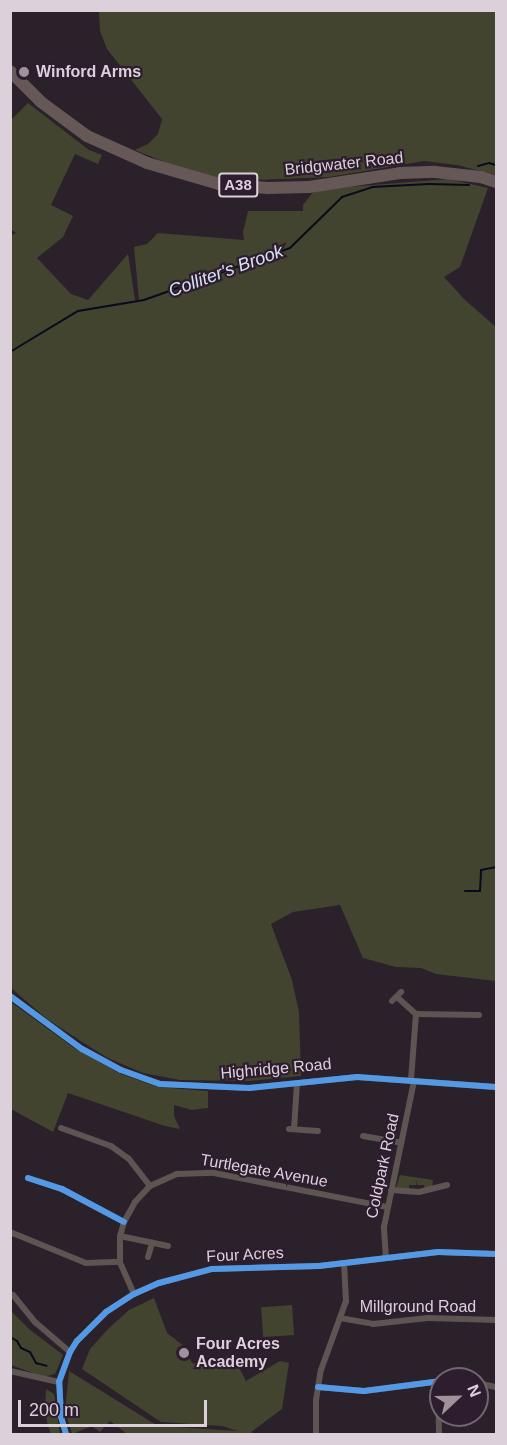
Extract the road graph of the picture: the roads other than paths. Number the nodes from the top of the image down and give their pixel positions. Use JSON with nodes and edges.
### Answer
{"nodes":[{"id":1,"x":10,"y":71,"type":"edge"},
{"id":2,"x":496,"y":182,"type":"edge"},
{"id":3,"x":10,"y":996,"type":"edge"},
{"id":4,"x":397,"y":997,"type":"dead end"},
{"id":5,"x":416,"y":1014,"type":"junction"},
{"id":6,"x":479,"y":1015,"type":"dead end"},
{"id":7,"x":413,"y":1080,"type":"junction"},
{"id":8,"x":297,"y":1083,"type":"junction"},
{"id":9,"x":496,"y":1087,"type":"edge"},
{"id":10,"x":61,"y":1128,"type":"dead end"},
{"id":11,"x":318,"y":1131,"type":"dead end"},
{"id":12,"x":363,"y":1136,"type":"dead end"},
{"id":13,"x":401,"y":1143,"type":"junction"},
{"id":14,"x":48,"y":1175,"type":"dead end"},
{"id":15,"x":28,"y":1178,"type":"dead end"},
{"id":16,"x":45,"y":1182,"type":"junction"},
{"id":17,"x":447,"y":1185,"type":"dead end"},
{"id":18,"x":150,"y":1186,"type":"junction"},
{"id":19,"x":391,"y":1190,"type":"junction"},
{"id":20,"x":387,"y":1207,"type":"junction"},
{"id":21,"x":124,"y":1222,"type":"junction"},
{"id":22,"x":10,"y":1232,"type":"edge"},
{"id":23,"x":120,"y":1236,"type":"junction"},
{"id":24,"x":152,"y":1243,"type":"junction"},
{"id":25,"x":168,"y":1246,"type":"dead end"},
{"id":26,"x":496,"y":1254,"type":"edge"},
{"id":27,"x":148,"y":1257,"type":"dead end"},
{"id":28,"x":386,"y":1258,"type":"junction"},
{"id":29,"x":120,"y":1262,"type":"junction"},
{"id":30,"x":345,"y":1263,"type":"junction"},
{"id":31,"x":134,"y":1294,"type":"junction"},
{"id":32,"x":13,"y":1295,"type":"dead end"},
{"id":33,"x":340,"y":1318,"type":"junction"},
{"id":34,"x":496,"y":1320,"type":"edge"},
{"id":35,"x":70,"y":1352,"type":"junction"},
{"id":36,"x":10,"y":1371,"type":"edge"},
{"id":37,"x":59,"y":1382,"type":"junction"},
{"id":38,"x":429,"y":1382,"type":"edge"},
{"id":39,"x":318,"y":1387,"type":"junction"},
{"id":40,"x":66,"y":1434,"type":"edge"},
{"id":41,"x":316,"y":1434,"type":"edge"}],
"edges":[{"from":1,"to":2,"type":"highway","name":"Bridgwater Road","number":"A38"},
{"from":3,"to":8,"type":"street","name":"Highridge Road"},
{"from":4,"to":5,"type":"street"},
{"from":5,"to":6,"type":"street"},
{"from":5,"to":7,"type":"street","name":"Coldpark Road"},
{"from":7,"to":8,"type":"street","name":"Highridge Road"},
{"from":7,"to":9,"type":"street","name":"Highridge Road"},
{"from":7,"to":13,"type":"street","name":"Coldpark Road"},
{"from":8,"to":11,"type":"street"},
{"from":10,"to":18,"type":"street"},
{"from":12,"to":13,"type":"street"},
{"from":13,"to":19,"type":"street","name":"Coldpark Road"},
{"from":14,"to":16,"type":"street"},
{"from":15,"to":16,"type":"street"},
{"from":16,"to":21,"type":"street"},
{"from":17,"to":19,"type":"street"},
{"from":18,"to":20,"type":"street","name":"Turtlegate Avenue"},
{"from":18,"to":21,"type":"street","name":"Turtlegate Avenue"},
{"from":19,"to":20,"type":"street","name":"Coldpark Road"},
{"from":20,"to":28,"type":"street","name":"Coldpark Road"},
{"from":21,"to":23,"type":"street","name":"Turtlegate Avenue"},
{"from":22,"to":29,"type":"street"},
{"from":23,"to":24,"type":"street"},
{"from":23,"to":29,"type":"street","name":"Turtlegate Avenue"},
{"from":24,"to":25,"type":"street"},
{"from":24,"to":27,"type":"street"},
{"from":26,"to":28,"type":"street","name":"Four Acres"},
{"from":28,"to":30,"type":"street","name":"Four Acres"},
{"from":29,"to":31,"type":"street","name":"Turtlegate Avenue"},
{"from":30,"to":31,"type":"street","name":"Four Acres"},
{"from":30,"to":33,"type":"street"},
{"from":31,"to":35,"type":"street","name":"Four Acres"},
{"from":32,"to":35,"type":"street"},
{"from":33,"to":34,"type":"street","name":"Millground Road"},
{"from":33,"to":39,"type":"street"},
{"from":35,"to":37,"type":"street","name":"Four Acres"},
{"from":36,"to":37,"type":"street"},
{"from":37,"to":40,"type":"street","name":"Four Acres"},
{"from":38,"to":39,"type":"street"},
{"from":39,"to":41,"type":"street"}]}
